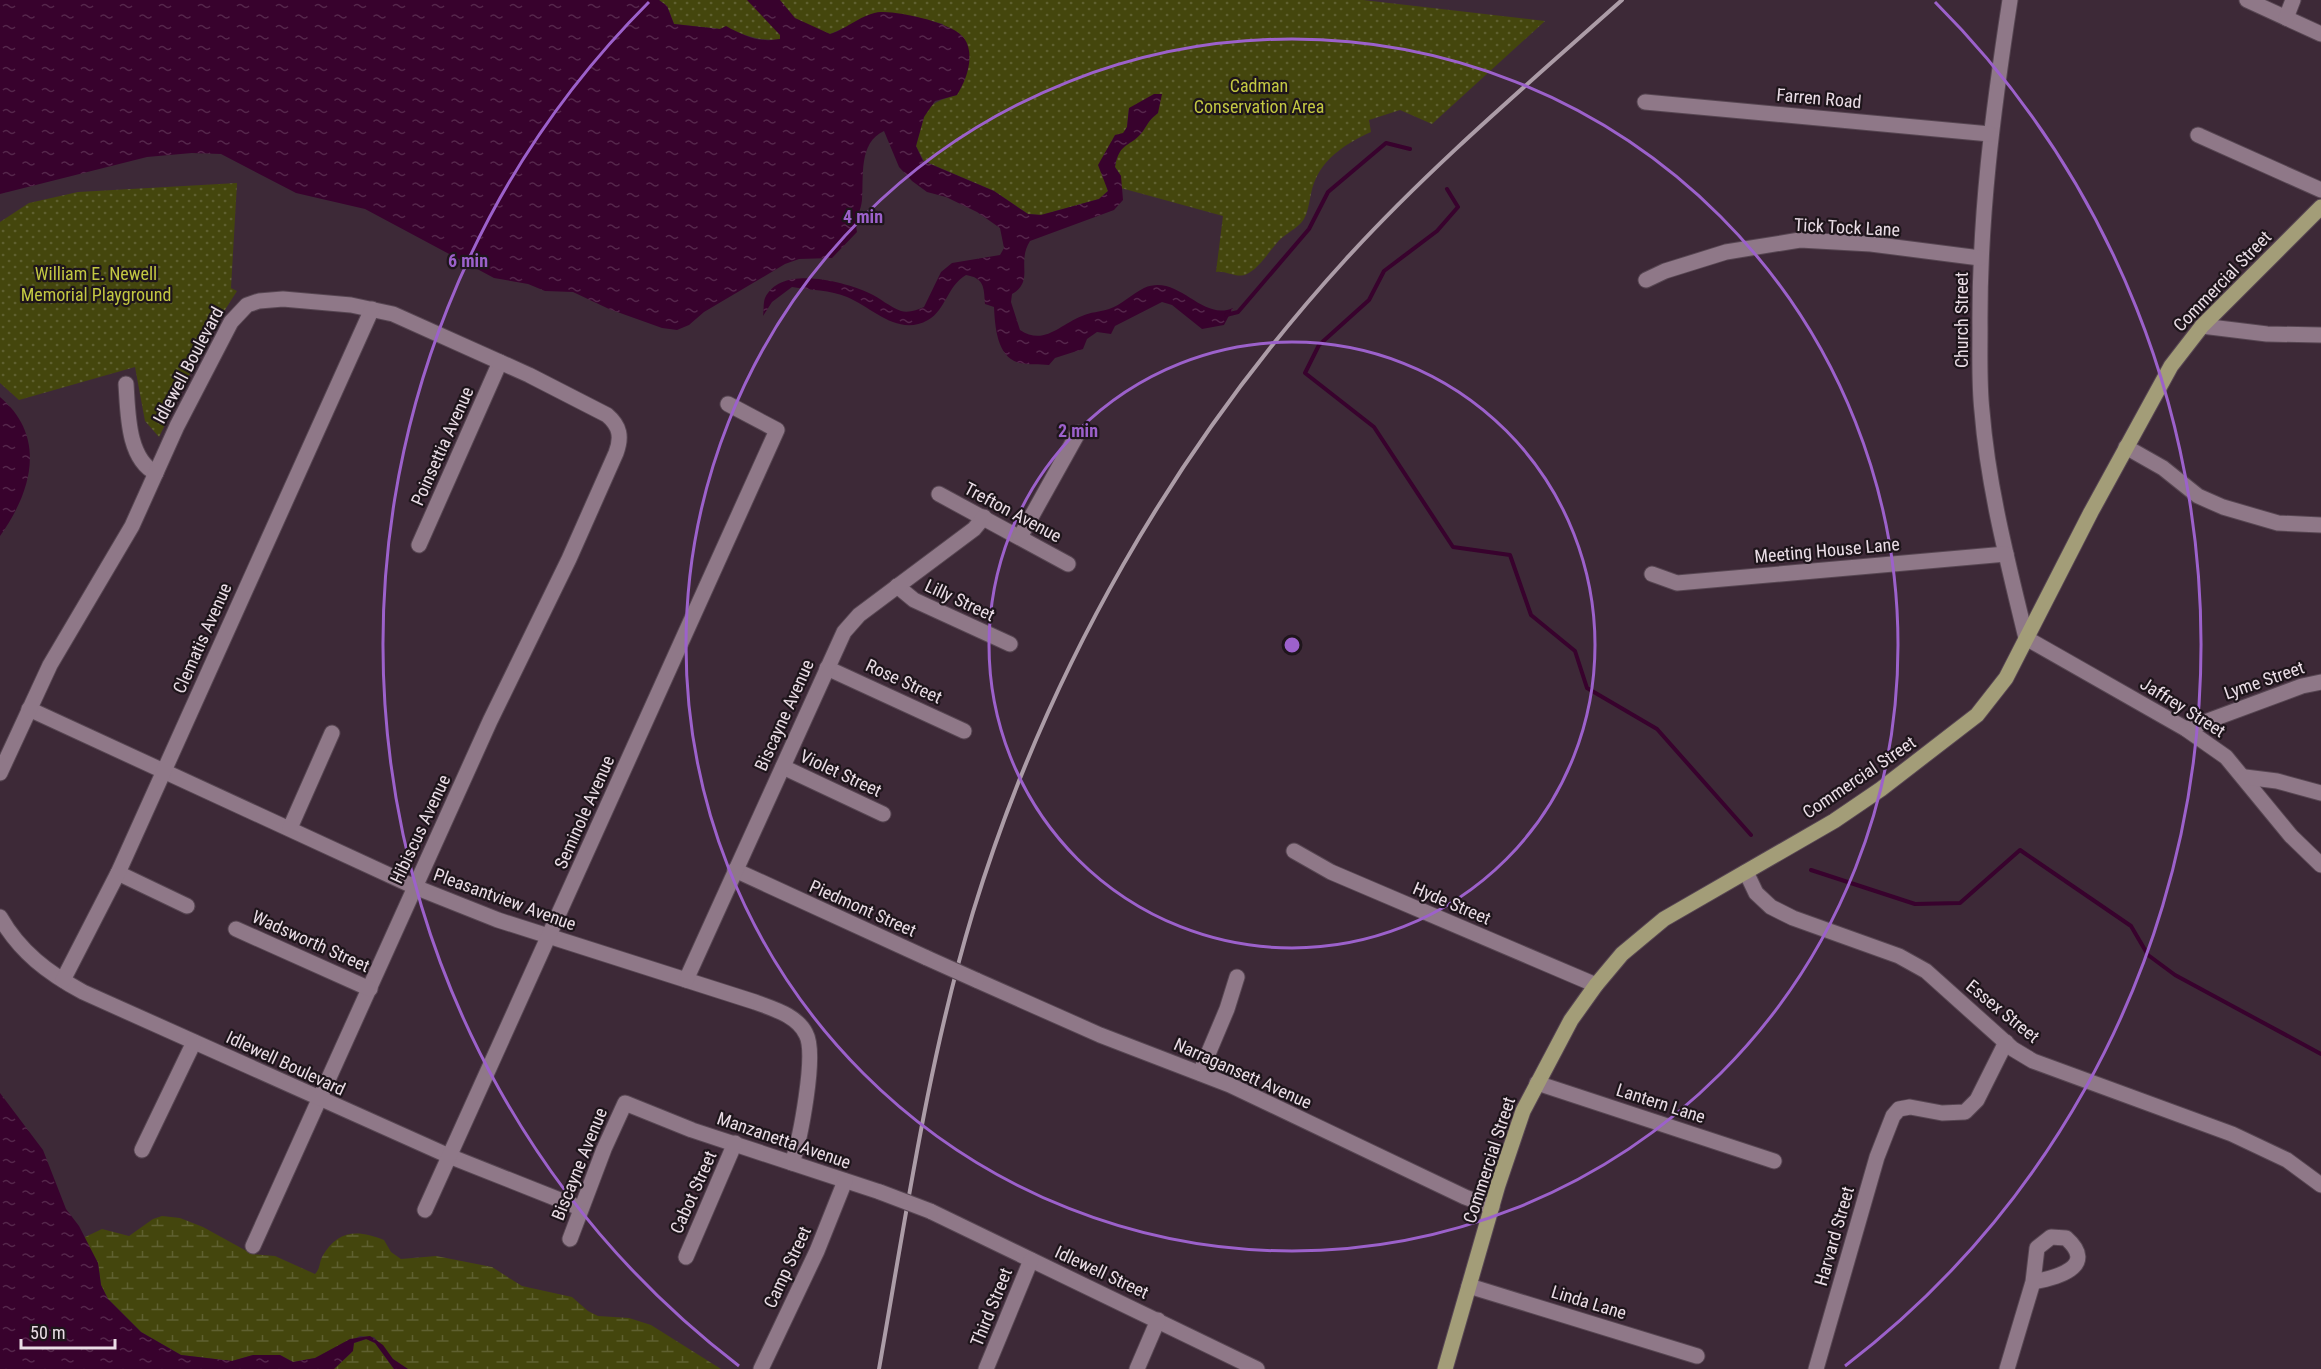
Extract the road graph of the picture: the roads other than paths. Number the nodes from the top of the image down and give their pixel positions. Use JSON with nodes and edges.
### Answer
{"nodes":[{"id":1,"x":2010,"y":0,"type":"edge"},
{"id":2,"x":2247,"y":0,"type":"edge"},
{"id":3,"x":2293,"y":0,"type":"edge"},
{"id":4,"x":2286,"y":18,"type":"junction"},
{"id":5,"x":2321,"y":34,"type":"edge"},
{"id":6,"x":1645,"y":102,"type":"dead end"},
{"id":7,"x":1990,"y":134,"type":"junction"},
{"id":8,"x":2198,"y":135,"type":"dead end"},
{"id":9,"x":2321,"y":190,"type":"edge"},
{"id":10,"x":2321,"y":207,"type":"edge"},
{"id":11,"x":1980,"y":258,"type":"junction"},
{"id":12,"x":1646,"y":280,"type":"dead end"},
{"id":13,"x":372,"y":309,"type":"junction"},
{"id":14,"x":2202,"y":326,"type":"junction"},
{"id":15,"x":2321,"y":335,"type":"edge"},
{"id":16,"x":500,"y":362,"type":"junction"},
{"id":17,"x":126,"y":384,"type":"dead end"},
{"id":18,"x":728,"y":404,"type":"dead end"},
{"id":19,"x":618,"y":429,"type":"joint"},
{"id":20,"x":1078,"y":433,"type":"dead end"},
{"id":21,"x":2126,"y":447,"type":"junction"},
{"id":22,"x":156,"y":473,"type":"junction"},
{"id":23,"x":939,"y":494,"type":"dead end"},
{"id":24,"x":984,"y":517,"type":"junction"},
{"id":25,"x":2321,"y":525,"type":"edge"},
{"id":26,"x":1020,"y":537,"type":"junction"},
{"id":27,"x":419,"y":545,"type":"dead end"},
{"id":28,"x":2006,"y":554,"type":"junction"},
{"id":29,"x":1068,"y":564,"type":"dead end"},
{"id":30,"x":1652,"y":574,"type":"dead end"},
{"id":31,"x":897,"y":586,"type":"junction"},
{"id":32,"x":2026,"y":638,"type":"junction"},
{"id":33,"x":1011,"y":644,"type":"dead end"},
{"id":34,"x":826,"y":668,"type":"junction"},
{"id":35,"x":2321,"y":682,"type":"edge"},
{"id":36,"x":29,"y":709,"type":"junction"},
{"id":37,"x":2186,"y":729,"type":"junction"},
{"id":38,"x":964,"y":731,"type":"dead end"},
{"id":39,"x":332,"y":733,"type":"dead end"},
{"id":40,"x":783,"y":767,"type":"junction"},
{"id":41,"x":163,"y":771,"type":"junction"},
{"id":42,"x":0,"y":773,"type":"edge"},
{"id":43,"x":2245,"y":777,"type":"junction"},
{"id":44,"x":2321,"y":793,"type":"edge"},
{"id":45,"x":883,"y":814,"type":"dead end"},
{"id":46,"x":290,"y":828,"type":"junction"},
{"id":47,"x":1294,"y":851,"type":"dead end"},
{"id":48,"x":2321,"y":865,"type":"edge"},
{"id":49,"x":735,"y":870,"type":"junction"},
{"id":50,"x":1746,"y":872,"type":"junction"},
{"id":51,"x":118,"y":873,"type":"junction"},
{"id":52,"x":416,"y":887,"type":"junction"},
{"id":53,"x":187,"y":906,"type":"dead end"},
{"id":54,"x":0,"y":917,"type":"edge"},
{"id":55,"x":236,"y":929,"type":"dead end"},
{"id":56,"x":548,"y":937,"type":"junction"},
{"id":57,"x":1237,"y":977,"type":"dead end"},
{"id":58,"x":63,"y":980,"type":"junction"},
{"id":59,"x":686,"y":980,"type":"junction"},
{"id":60,"x":975,"y":980,"type":"joint"},
{"id":61,"x":1596,"y":985,"type":"junction"},
{"id":62,"x":370,"y":989,"type":"junction"},
{"id":63,"x":194,"y":1042,"type":"junction"},
{"id":64,"x":2006,"y":1042,"type":"junction"},
{"id":65,"x":1200,"y":1073,"type":"junction"},
{"id":66,"x":1536,"y":1083,"type":"junction"},
{"id":67,"x":320,"y":1100,"type":"junction"},
{"id":68,"x":625,"y":1103,"type":"joint"},
{"id":69,"x":735,"y":1143,"type":"junction"},
{"id":70,"x":142,"y":1150,"type":"dead end"},
{"id":71,"x":449,"y":1156,"type":"junction"},
{"id":72,"x":1774,"y":1161,"type":"dead end"},
{"id":73,"x":792,"y":1163,"type":"junction"},
{"id":74,"x":845,"y":1181,"type":"junction"},
{"id":75,"x":2321,"y":1185,"type":"edge"},
{"id":76,"x":1492,"y":1207,"type":"junction"},
{"id":77,"x":580,"y":1208,"type":"junction"},
{"id":78,"x":425,"y":1210,"type":"dead end"},
{"id":79,"x":930,"y":1211,"type":"joint"},
{"id":80,"x":570,"y":1239,"type":"dead end"},
{"id":81,"x":253,"y":1246,"type":"dead end"},
{"id":82,"x":686,"y":1257,"type":"dead end"},
{"id":83,"x":1031,"y":1260,"type":"junction"},
{"id":84,"x":2033,"y":1282,"type":"dead end"},
{"id":85,"x":1469,"y":1286,"type":"junction"},
{"id":86,"x":1158,"y":1320,"type":"junction"},
{"id":87,"x":1696,"y":1356,"type":"dead end"},
{"id":88,"x":1819,"y":1368,"type":"edge"},
{"id":89,"x":761,"y":1369,"type":"edge"},
{"id":90,"x":986,"y":1369,"type":"edge"},
{"id":91,"x":1137,"y":1369,"type":"edge"},
{"id":92,"x":1257,"y":1369,"type":"edge"},
{"id":93,"x":1445,"y":1369,"type":"edge"},
{"id":94,"x":2007,"y":1369,"type":"edge"}],
"edges":[{"from":1,"to":7,"type":"street","name":"Church Street"},
{"from":2,"to":4,"type":"street"},
{"from":3,"to":4,"type":"street"},
{"from":4,"to":5,"type":"street"},
{"from":6,"to":7,"type":"street","name":"Farren Road"},
{"from":7,"to":11,"type":"street","name":"Church Street"},
{"from":8,"to":9,"type":"street"},
{"from":10,"to":14,"type":"main road","name":"Commercial Street"},
{"from":11,"to":12,"type":"street","name":"Tick Tock Lane"},
{"from":11,"to":28,"type":"street","name":"Church Street"},
{"from":13,"to":16,"type":"street","name":"Idlewell Boulevard"},
{"from":13,"to":22,"type":"street","name":"Idlewell Boulevard"},
{"from":13,"to":41,"type":"street","name":"Clematis Avenue"},
{"from":14,"to":15,"type":"street"},
{"from":14,"to":21,"type":"main road","name":"Commercial Street"},
{"from":16,"to":19,"type":"street","name":"Idlewell Boulevard"},
{"from":16,"to":27,"type":"street","name":"Poinsettia Avenue"},
{"from":17,"to":22,"type":"street"},
{"from":18,"to":56,"type":"street","name":"Seminole Avenue"},
{"from":19,"to":52,"type":"street","name":"Hibiscus Avenue"},
{"from":20,"to":26,"type":"street"},
{"from":21,"to":25,"type":"street"},
{"from":21,"to":32,"type":"main road","name":"Commercial Street"},
{"from":22,"to":36,"type":"street","name":"Idlewell Boulevard"},
{"from":23,"to":24,"type":"street","name":"Trefton Avenue"},
{"from":24,"to":26,"type":"street","name":"Trefton Avenue"},
{"from":24,"to":31,"type":"street","name":"Biscayne Avenue"},
{"from":26,"to":29,"type":"street","name":"Trefton Avenue"},
{"from":28,"to":30,"type":"street","name":"Meeting House Lane"},
{"from":28,"to":32,"type":"street","name":"Church Street"},
{"from":31,"to":33,"type":"street","name":"Lilly Street"},
{"from":31,"to":34,"type":"street","name":"Biscayne Avenue"},
{"from":32,"to":37,"type":"street","name":"Jaffrey Street"},
{"from":32,"to":50,"type":"main road","name":"Commercial Street"},
{"from":34,"to":38,"type":"street","name":"Rose Street"},
{"from":34,"to":40,"type":"street","name":"Biscayne Avenue"},
{"from":35,"to":37,"type":"street","name":"Lyme Street"},
{"from":36,"to":41,"type":"street","name":"Pleasantview Avenue"},
{"from":36,"to":42,"type":"street","name":"Idlewell Boulevard"},
{"from":37,"to":43,"type":"street","name":"Jaffrey Street"},
{"from":39,"to":46,"type":"street"},
{"from":40,"to":45,"type":"street","name":"Violet Street"},
{"from":40,"to":49,"type":"street","name":"Biscayne Avenue"},
{"from":41,"to":46,"type":"street","name":"Pleasantview Avenue"},
{"from":41,"to":51,"type":"street","name":"Clematis Avenue"},
{"from":43,"to":44,"type":"street"},
{"from":43,"to":48,"type":"street","name":"Jaffrey Street"},
{"from":46,"to":52,"type":"street","name":"Pleasantview Avenue"},
{"from":47,"to":61,"type":"street","name":"Hyde Street"},
{"from":49,"to":59,"type":"street","name":"Biscayne Avenue"},
{"from":49,"to":60,"type":"street","name":"Piedmont Street","bridge":true},
{"from":50,"to":61,"type":"main road","name":"Commercial Street"},
{"from":50,"to":64,"type":"street","name":"Essex Street"},
{"from":51,"to":53,"type":"street"},
{"from":51,"to":58,"type":"street","name":"Clematis Avenue"},
{"from":52,"to":56,"type":"street","name":"Pleasantview Avenue"},
{"from":52,"to":62,"type":"street","name":"Hibiscus Avenue"},
{"from":54,"to":58,"type":"street","name":"Idlewell Boulevard"},
{"from":55,"to":62,"type":"street","name":"Wadsworth Street"},
{"from":56,"to":59,"type":"street","name":"Pleasantview Avenue"},
{"from":56,"to":71,"type":"street","name":"Seminole Avenue"},
{"from":57,"to":65,"type":"street"},
{"from":58,"to":63,"type":"street","name":"Idlewell Boulevard"},
{"from":59,"to":73,"type":"street","name":"Pleasantview Avenue"},
{"from":60,"to":65,"type":"street","name":"Narragansett Avenue"},
{"from":61,"to":66,"type":"main road","name":"Commercial Street"},
{"from":62,"to":67,"type":"street","name":"Hibiscus Avenue"},
{"from":63,"to":67,"type":"street","name":"Idlewell Boulevard"},
{"from":63,"to":70,"type":"street"},
{"from":64,"to":75,"type":"street","name":"Essex Street"},
{"from":64,"to":88,"type":"street","name":"Harvard Street"},
{"from":65,"to":76,"type":"street","name":"Narragansett Avenue"},
{"from":66,"to":72,"type":"street","name":"Lantern Lane"},
{"from":66,"to":76,"type":"main road","name":"Commercial Street"},
{"from":67,"to":71,"type":"street","name":"Idlewell Boulevard"},
{"from":67,"to":81,"type":"street","name":"Hibiscus Avenue"},
{"from":68,"to":69,"type":"street","name":"Manzanetta Avenue"},
{"from":68,"to":77,"type":"street","name":"Biscayne Avenue"},
{"from":69,"to":73,"type":"street","name":"Manzanetta Avenue"},
{"from":69,"to":82,"type":"street","name":"Cabot Street"},
{"from":71,"to":77,"type":"street","name":"Idlewell Boulevard"},
{"from":71,"to":78,"type":"street","name":"Seminole Avenue"},
{"from":73,"to":74,"type":"street","name":"Manzanetta Avenue"},
{"from":74,"to":79,"type":"street","name":"Manzanetta Avenue","bridge":true},
{"from":74,"to":89,"type":"street","name":"Camp Street"},
{"from":76,"to":85,"type":"main road","name":"Commercial Street"},
{"from":77,"to":80,"type":"street","name":"Biscayne Avenue"},
{"from":79,"to":83,"type":"street","name":"Idlewell Street"},
{"from":83,"to":86,"type":"street","name":"Idlewell Street"},
{"from":83,"to":90,"type":"street","name":"Third Street"},
{"from":84,"to":94,"type":"street"},
{"from":85,"to":87,"type":"street","name":"Linda Lane"},
{"from":85,"to":93,"type":"main road","name":"Commercial Street"},
{"from":86,"to":91,"type":"street"},
{"from":86,"to":92,"type":"street","name":"Idlewell Street"}]}
